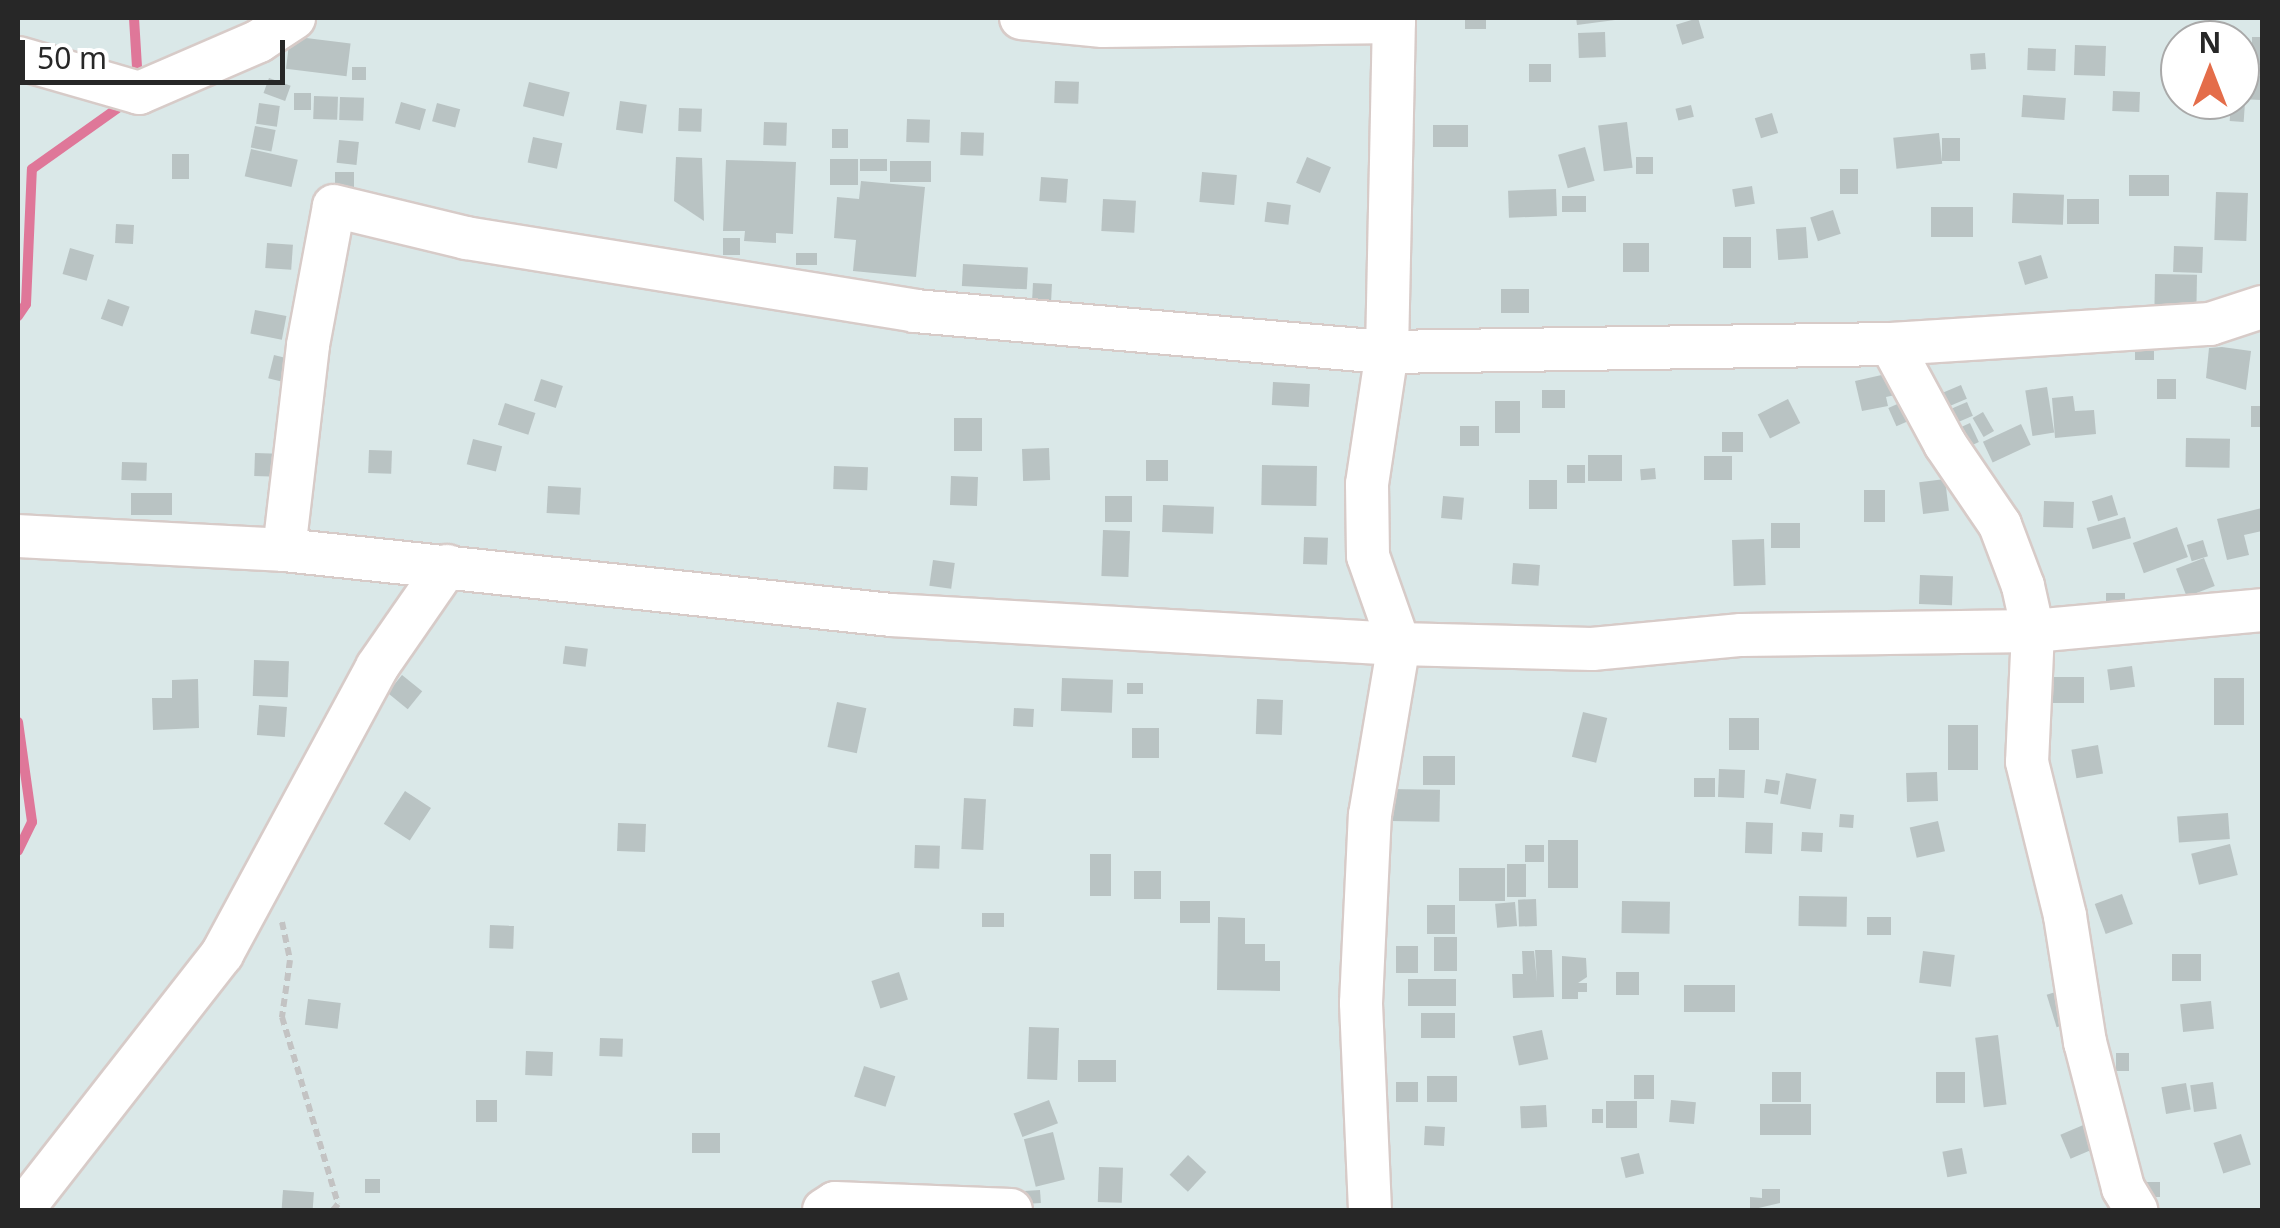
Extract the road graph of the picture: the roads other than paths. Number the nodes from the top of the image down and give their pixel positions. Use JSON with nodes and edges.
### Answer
{"nodes":[{"id":1,"x":294,"y":18,"type":"edge"},
{"id":2,"x":1021,"y":18,"type":"edge"},
{"id":3,"x":1394,"y":20,"type":"edge"},
{"id":4,"x":18,"y":58,"type":"edge"},
{"id":5,"x":2262,"y":307,"type":"edge"},
{"id":6,"x":1891,"y":344,"type":"junction"},
{"id":7,"x":1386,"y":352,"type":"junction"},
{"id":8,"x":18,"y":536,"type":"edge"},
{"id":9,"x":284,"y":550,"type":"junction"},
{"id":10,"x":447,"y":566,"type":"junction"},
{"id":11,"x":2262,"y":610,"type":"edge"},
{"id":12,"x":2032,"y":630,"type":"junction"},
{"id":13,"x":1399,"y":644,"type":"junction"},
{"id":14,"x":22,"y":1210,"type":"edge"},
{"id":15,"x":824,"y":1210,"type":"edge"},
{"id":16,"x":1010,"y":1210,"type":"edge"},
{"id":17,"x":1370,"y":1210,"type":"edge"},
{"id":18,"x":2136,"y":1210,"type":"edge"}],
"edges":[{"from":1,"to":4,"type":"street"},
{"from":2,"to":3,"type":"street"},
{"from":3,"to":7,"type":"street"},
{"from":5,"to":6,"type":"street"},
{"from":6,"to":7,"type":"street"},
{"from":6,"to":12,"type":"street"},
{"from":7,"to":9,"type":"street"},
{"from":7,"to":13,"type":"street"},
{"from":8,"to":9,"type":"street"},
{"from":9,"to":10,"type":"street"},
{"from":10,"to":13,"type":"street"},
{"from":10,"to":14,"type":"street"},
{"from":11,"to":12,"type":"street"},
{"from":12,"to":13,"type":"street"},
{"from":12,"to":18,"type":"street"},
{"from":13,"to":17,"type":"street"},
{"from":15,"to":16,"type":"street"}]}
